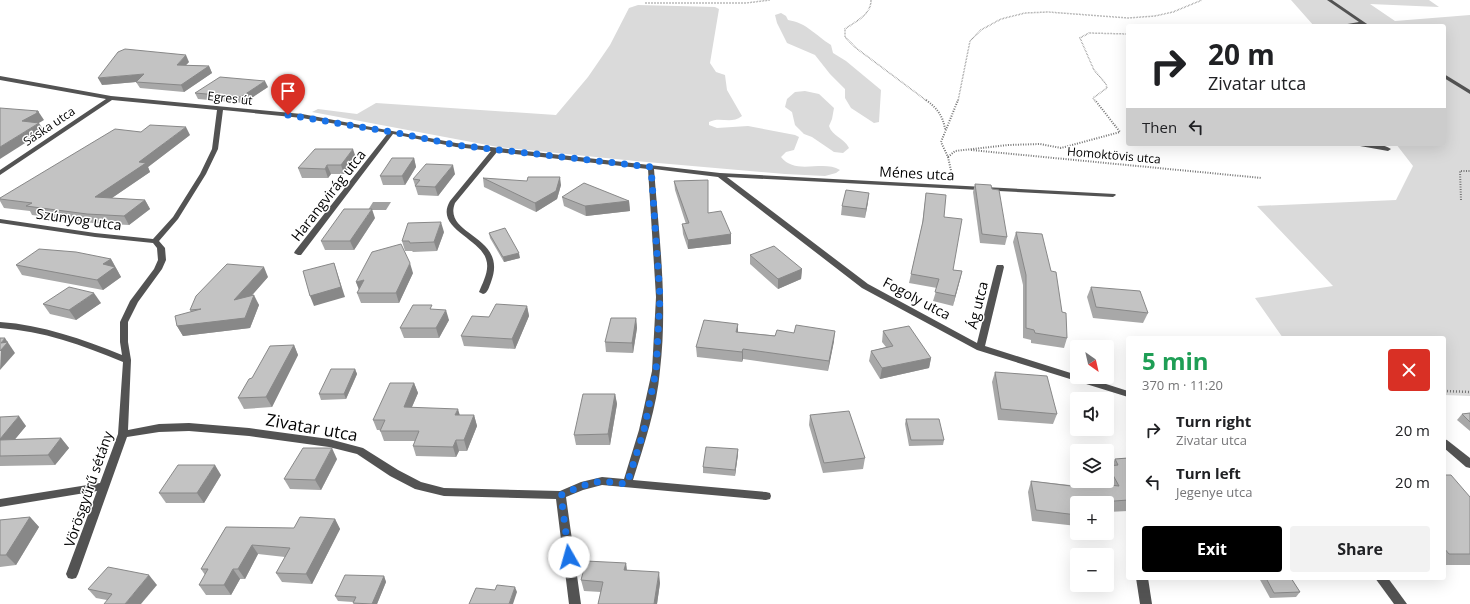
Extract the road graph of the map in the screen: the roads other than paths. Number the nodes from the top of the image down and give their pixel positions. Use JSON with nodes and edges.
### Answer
{"nodes":[{"id":1,"x":1329,"y":0,"type":"edge"},
{"id":2,"x":1365,"y":24,"type":"edge"},
{"id":3,"x":1446,"y":77,"type":"edge"},
{"id":4,"x":0,"y":78,"type":"edge"},
{"id":5,"x":1470,"y":92,"type":"edge"},
{"id":6,"x":111,"y":98,"type":"junction"},
{"id":7,"x":220,"y":108,"type":"junction"},
{"id":8,"x":392,"y":132,"type":"junction"},
{"id":9,"x":1371,"y":146,"type":"edge"},
{"id":10,"x":1388,"y":149,"type":"dead end"},
{"id":11,"x":495,"y":150,"type":"junction"},
{"id":12,"x":651,"y":167,"type":"junction"},
{"id":13,"x":0,"y":173,"type":"edge"},
{"id":14,"x":720,"y":175,"type":"junction"},
{"id":15,"x":1112,"y":195,"type":"dead end"},
{"id":16,"x":0,"y":221,"type":"edge"},
{"id":17,"x":155,"y":241,"type":"junction"},
{"id":18,"x":298,"y":253,"type":"dead end"},
{"id":19,"x":1000,"y":267,"type":"dead end"},
{"id":20,"x":483,"y":292,"type":"dead end"},
{"id":21,"x":0,"y":325,"type":"edge"},
{"id":22,"x":980,"y":348,"type":"junction"},
{"id":23,"x":127,"y":360,"type":"junction"},
{"id":24,"x":1126,"y":393,"type":"edge"},
{"id":25,"x":123,"y":434,"type":"junction"},
{"id":26,"x":1446,"y":445,"type":"edge"},
{"id":27,"x":1470,"y":464,"type":"edge"},
{"id":28,"x":627,"y":484,"type":"junction"},
{"id":29,"x":104,"y":486,"type":"junction"},
{"id":30,"x":561,"y":495,"type":"junction"},
{"id":31,"x":766,"y":496,"type":"dead end"},
{"id":32,"x":0,"y":503,"type":"edge"},
{"id":33,"x":72,"y":574,"type":"dead end"},
{"id":34,"x":1142,"y":580,"type":"edge"},
{"id":35,"x":1383,"y":580,"type":"edge"},
{"id":36,"x":575,"y":604,"type":"edge"},
{"id":37,"x":1146,"y":604,"type":"edge"},
{"id":38,"x":1401,"y":604,"type":"edge"}],
"edges":[{"from":1,"to":2,"type":"street"},
{"from":3,"to":5,"type":"street"},
{"from":4,"to":6,"type":"street","name":"Egres út"},
{"from":6,"to":7,"type":"street","name":"Egres út"},
{"from":6,"to":13,"type":"street","name":"Sáska utca"},
{"from":7,"to":8,"type":"street","name":"Egres út"},
{"from":7,"to":17,"type":"street"},
{"from":8,"to":11,"type":"street","name":"Egres út"},
{"from":8,"to":18,"type":"street","name":"Harangvirág utca"},
{"from":9,"to":10,"type":"street"},
{"from":11,"to":12,"type":"street","name":"Egres út"},
{"from":11,"to":20,"type":"street"},
{"from":12,"to":14,"type":"street","name":"Egres út"},
{"from":12,"to":28,"type":"street"},
{"from":14,"to":15,"type":"street","name":"Ménes utca"},
{"from":14,"to":22,"type":"street","name":"Fogoly utca"},
{"from":16,"to":17,"type":"street","name":"Szúnyog utca"},
{"from":17,"to":23,"type":"street","name":"Vörösgyűrű sétány"},
{"from":19,"to":22,"type":"street","name":"Ág utca"},
{"from":21,"to":23,"type":"street"},
{"from":22,"to":24,"type":"street","name":"Fogoly utca"},
{"from":23,"to":25,"type":"street","name":"Vörösgyűrű sétány"},
{"from":25,"to":29,"type":"street","name":"Vörösgyűrű sétány"},
{"from":25,"to":30,"type":"street","name":"Zivatar utca"},
{"from":26,"to":27,"type":"street"},
{"from":28,"to":30,"type":"street","name":"Zivatar utca"},
{"from":28,"to":31,"type":"street","name":"Zivatar utca"},
{"from":29,"to":32,"type":"street"},
{"from":29,"to":33,"type":"street","name":"Vörösgyűrű sétány"},
{"from":30,"to":36,"type":"street"},
{"from":34,"to":37,"type":"street"},
{"from":35,"to":38,"type":"street"}]}
